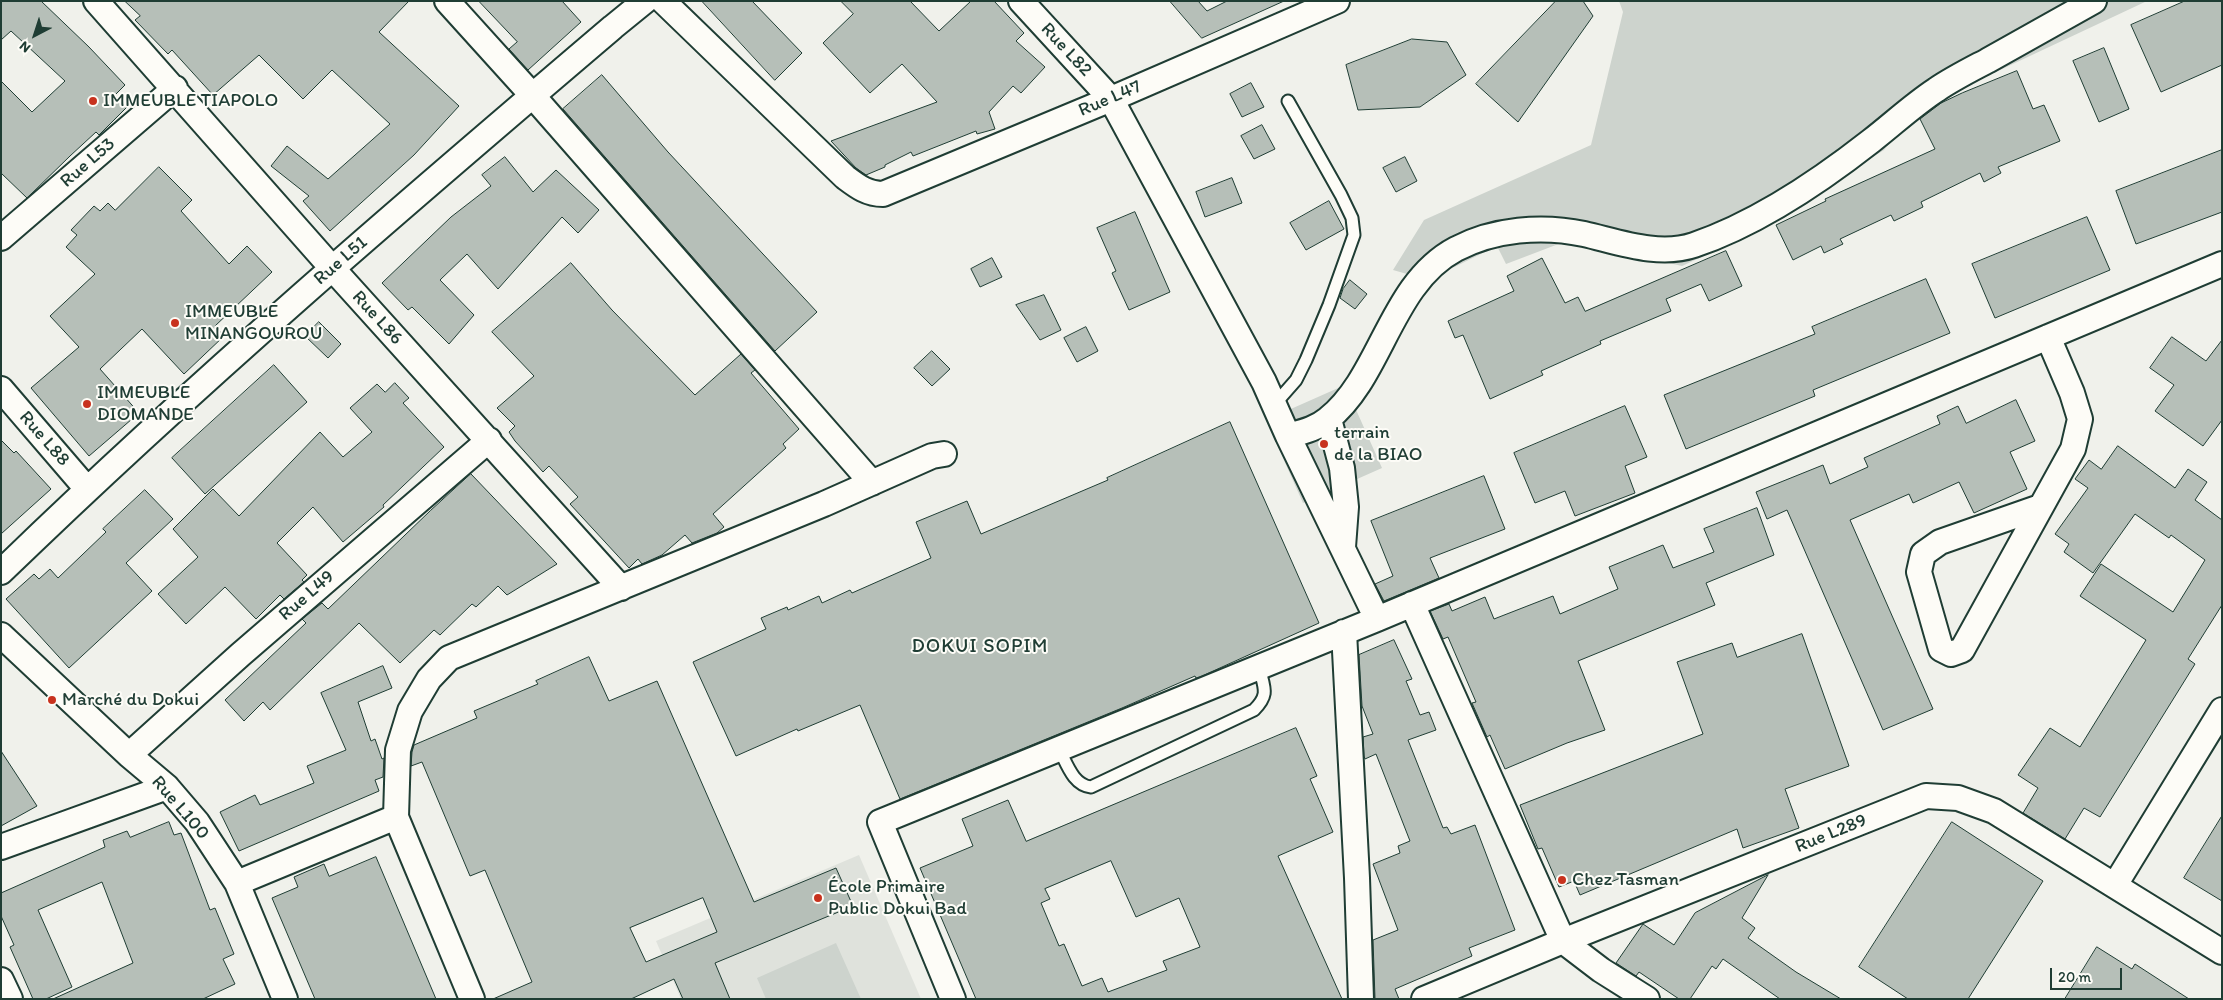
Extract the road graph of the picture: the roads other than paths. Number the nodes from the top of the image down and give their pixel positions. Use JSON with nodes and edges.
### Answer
{"nodes":[{"id":1,"x":96,"y":1,"type":"edge"},
{"id":2,"x":447,"y":1,"type":"edge"},
{"id":3,"x":646,"y":1,"type":"edge"},
{"id":4,"x":663,"y":1,"type":"edge"},
{"id":5,"x":1021,"y":1,"type":"edge"},
{"id":6,"x":2094,"y":1,"type":"edge"},
{"id":7,"x":1335,"y":2,"type":"edge"},
{"id":8,"x":175,"y":88,"type":"junction"},
{"id":9,"x":532,"y":95,"type":"junction"},
{"id":10,"x":1111,"y":99,"type":"junction"},
{"id":11,"x":1288,"y":101,"type":"dead end"},
{"id":12,"x":1,"y":238,"type":"edge"},
{"id":13,"x":2222,"y":264,"type":"edge"},
{"id":14,"x":332,"y":268,"type":"junction"},
{"id":15,"x":2048,"y":337,"type":"junction"},
{"id":16,"x":1,"y":389,"type":"edge"},
{"id":17,"x":1274,"y":405,"type":"junction"},
{"id":18,"x":1329,"y":418,"type":"junction"},
{"id":19,"x":1288,"y":436,"type":"junction"},
{"id":20,"x":489,"y":440,"type":"junction"},
{"id":21,"x":944,"y":454,"type":"dead end"},
{"id":22,"x":872,"y":483,"type":"junction"},
{"id":23,"x":87,"y":489,"type":"junction"},
{"id":24,"x":2040,"y":507,"type":"junction"},
{"id":25,"x":1342,"y":547,"type":"junction"},
{"id":26,"x":1,"y":572,"type":"edge"},
{"id":27,"x":621,"y":588,"type":"junction"},
{"id":28,"x":1412,"y":604,"type":"junction"},
{"id":29,"x":1377,"y":619,"type":"junction"},
{"id":30,"x":1344,"y":632,"type":"junction"},
{"id":31,"x":1,"y":635,"type":"edge"},
{"id":32,"x":1259,"y":667,"type":"junction"},
{"id":33,"x":2222,"y":710,"type":"edge"},
{"id":34,"x":1059,"y":749,"type":"junction"},
{"id":35,"x":129,"y":756,"type":"junction"},
{"id":36,"x":167,"y":787,"type":"junction"},
{"id":37,"x":396,"y":817,"type":"junction"},
{"id":38,"x":1,"y":847,"type":"edge"},
{"id":39,"x":237,"y":883,"type":"junction"},
{"id":40,"x":2115,"y":885,"type":"junction"},
{"id":41,"x":1564,"y":941,"type":"junction"},
{"id":42,"x":2222,"y":952,"type":"edge"},
{"id":43,"x":1,"y":980,"type":"edge"},
{"id":44,"x":10,"y":999,"type":"edge"},
{"id":45,"x":285,"y":999,"type":"edge"},
{"id":46,"x":472,"y":999,"type":"edge"},
{"id":47,"x":953,"y":999,"type":"edge"},
{"id":48,"x":1361,"y":999,"type":"edge"},
{"id":49,"x":1424,"y":999,"type":"edge"},
{"id":50,"x":1647,"y":999,"type":"edge"}],
"edges":[{"from":1,"to":8,"type":"street","name":"Rue L86"},
{"from":2,"to":9,"type":"street"},
{"from":3,"to":9,"type":"street","name":"Rue L51"},
{"from":4,"to":10,"type":"street","name":"Rue L47"},
{"from":5,"to":10,"type":"street","name":"Rue L82"},
{"from":6,"to":18,"type":"street"},
{"from":7,"to":10,"type":"street","name":"Rue L47"},
{"from":8,"to":12,"type":"street","name":"Rue L53"},
{"from":8,"to":14,"type":"street","name":"Rue L86"},
{"from":9,"to":14,"type":"street","name":"Rue L51"},
{"from":9,"to":22,"type":"street"},
{"from":10,"to":17,"type":"street","name":"Rue L82"},
{"from":11,"to":17,"type":"lane"},
{"from":13,"to":15,"type":"street"},
{"from":14,"to":20,"type":"street","name":"Rue L86"},
{"from":14,"to":23,"type":"street","name":"Rue L51"},
{"from":15,"to":24,"type":"street"},
{"from":15,"to":28,"type":"street"},
{"from":16,"to":23,"type":"street","name":"Rue L88"},
{"from":17,"to":19,"type":"street","name":"Rue L82"},
{"from":18,"to":19,"type":"street"},
{"from":18,"to":25,"type":"street"},
{"from":19,"to":25,"type":"street","name":"Rue L82"},
{"from":20,"to":27,"type":"street","name":"Rue L86"},
{"from":20,"to":35,"type":"street","name":"Rue L49"},
{"from":21,"to":22,"type":"street"},
{"from":22,"to":27,"type":"street"},
{"from":23,"to":26,"type":"street","name":"Rue L51"},
{"from":24,"to":24,"type":"street"},
{"from":25,"to":29,"type":"street","name":"Rue L82"},
{"from":27,"to":37,"type":"street"},
{"from":28,"to":29,"type":"street"},
{"from":28,"to":41,"type":"street"},
{"from":29,"to":30,"type":"street"},
{"from":30,"to":32,"type":"street"},
{"from":30,"to":48,"type":"street"},
{"from":31,"to":35,"type":"street","name":"Rue L100"},
{"from":32,"to":34,"type":"street"},
{"from":32,"to":34,"type":"lane"},
{"from":33,"to":40,"type":"street"},
{"from":34,"to":47,"type":"street"},
{"from":35,"to":36,"type":"street","name":"Rue L100"},
{"from":36,"to":38,"type":"street"},
{"from":36,"to":39,"type":"street","name":"Rue L100"},
{"from":37,"to":39,"type":"street"},
{"from":37,"to":46,"type":"street"},
{"from":39,"to":45,"type":"street","name":"Rue L100"},
{"from":40,"to":41,"type":"street","name":"Rue L289"},
{"from":40,"to":42,"type":"street","name":"Rue L289"},
{"from":41,"to":49,"type":"street","name":"Rue L289"},
{"from":41,"to":50,"type":"street"},
{"from":43,"to":44,"type":"street"}]}
